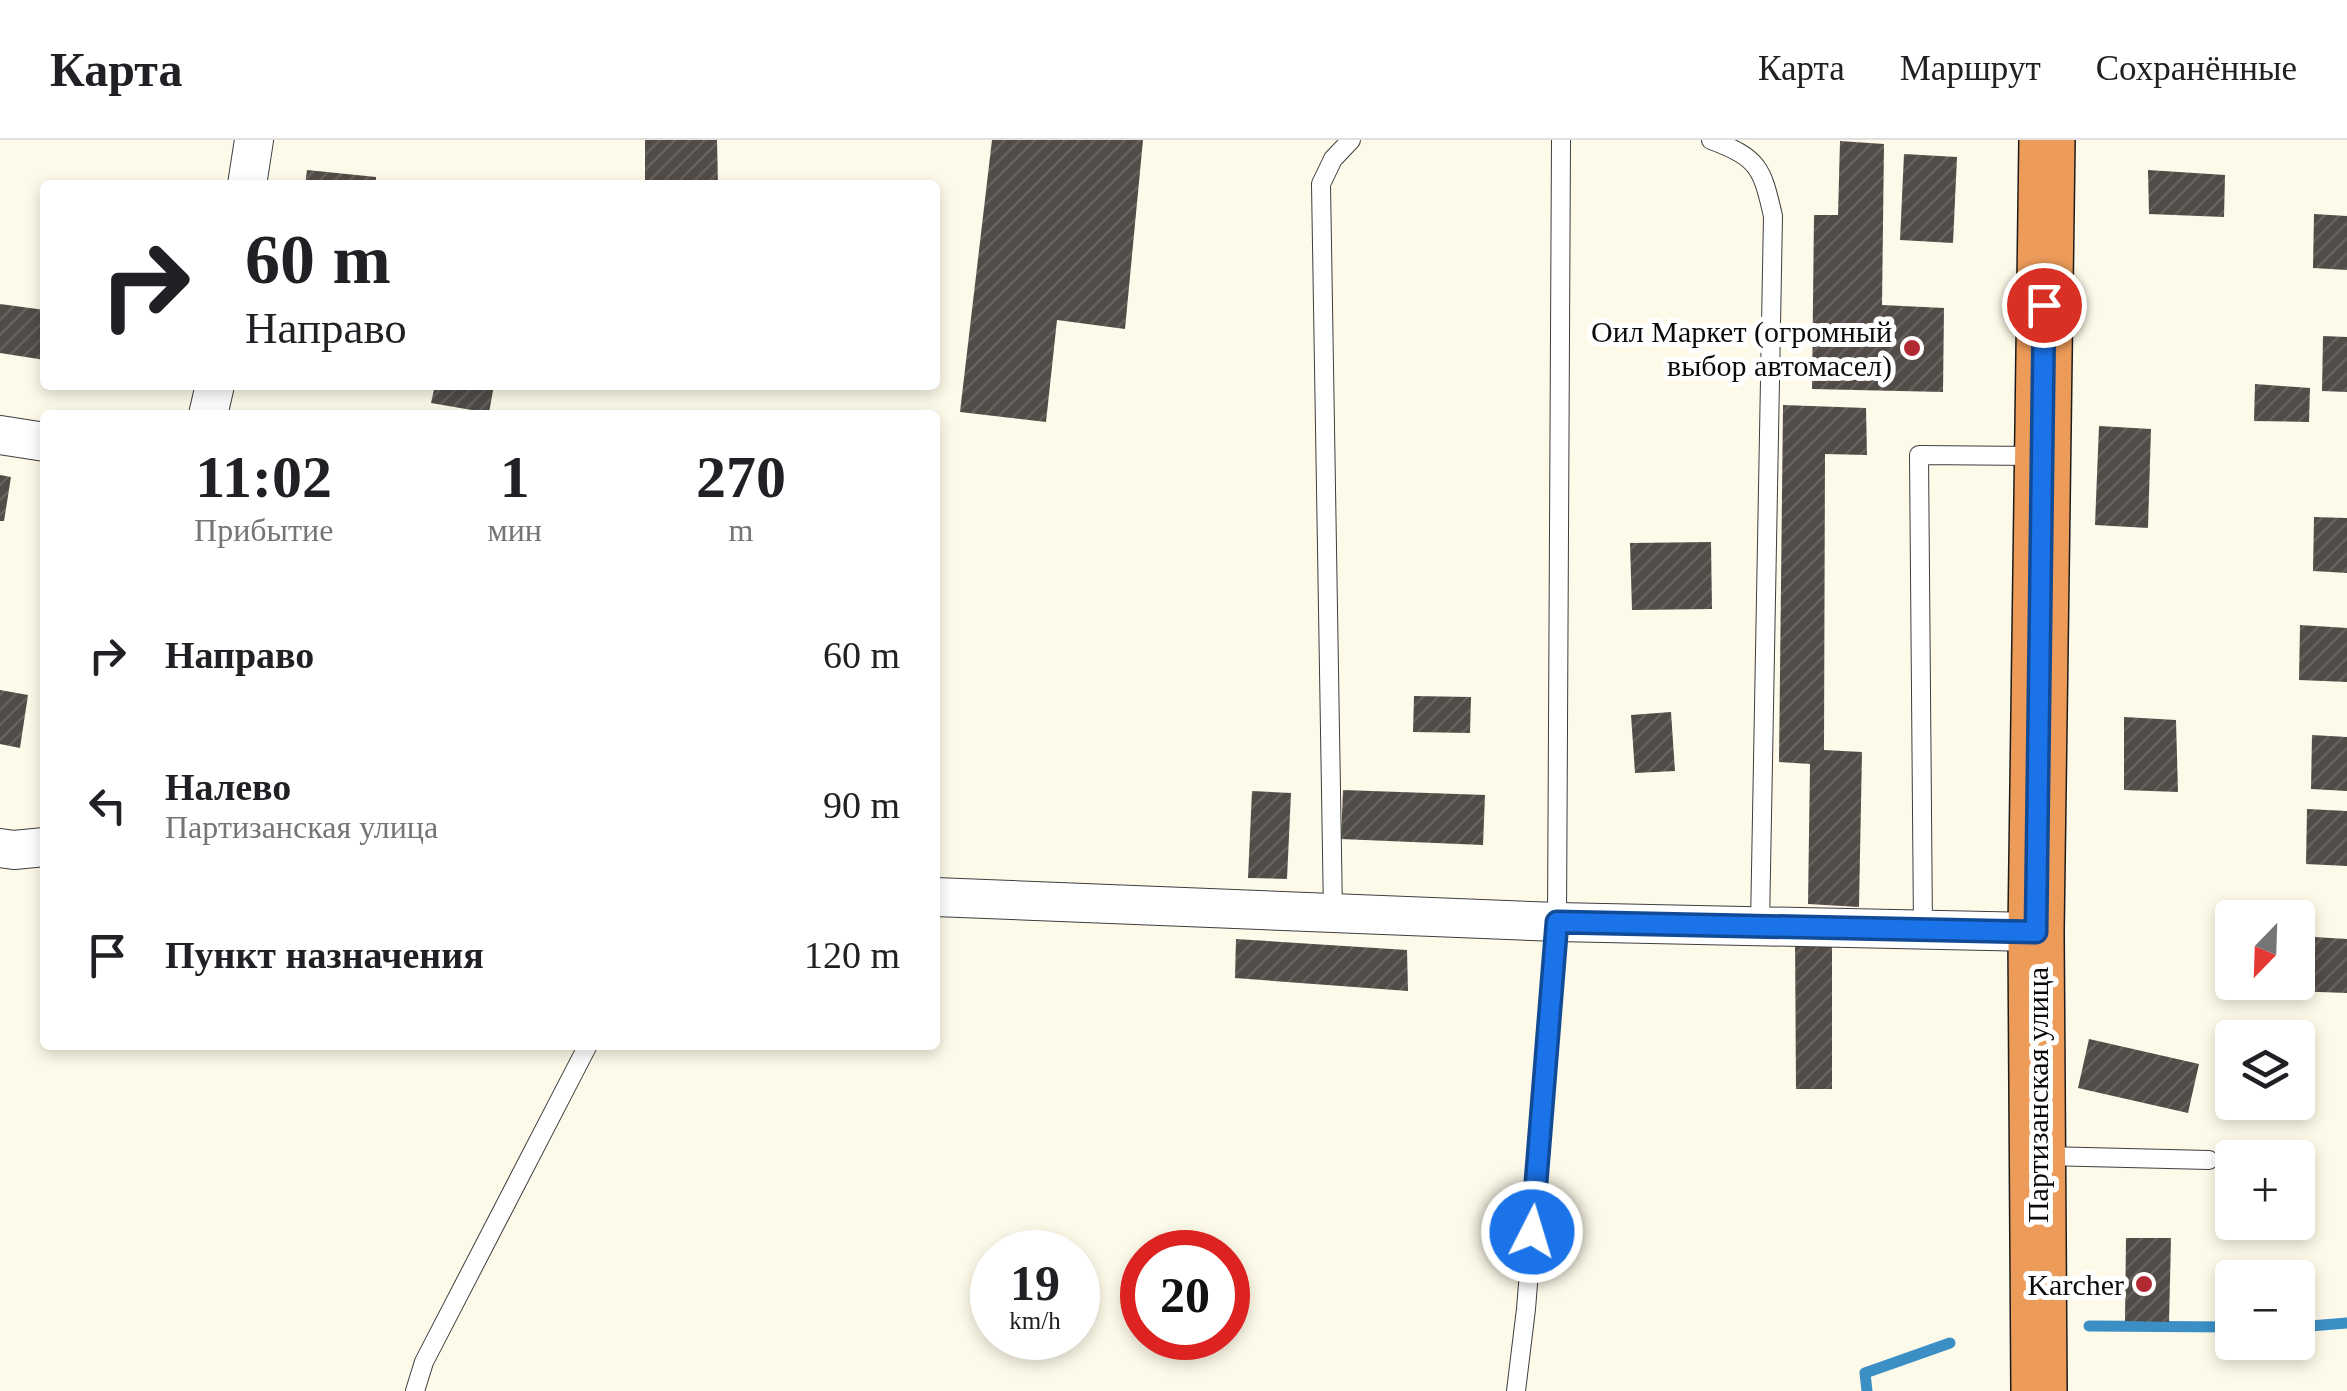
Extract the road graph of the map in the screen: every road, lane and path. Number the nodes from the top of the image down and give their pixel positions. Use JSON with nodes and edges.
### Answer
{"nodes":[{"id":1,"x":254,"y":140,"type":"edge"},
{"id":2,"x":1350,"y":140,"type":"edge"},
{"id":3,"x":1561,"y":140,"type":"edge"},
{"id":4,"x":1712,"y":140,"type":"edge"},
{"id":5,"x":2046,"y":140,"type":"edge"},
{"id":6,"x":248,"y":180,"type":"edge"},
{"id":7,"x":0,"y":434,"type":"edge"},
{"id":8,"x":40,"y":441,"type":"edge"},
{"id":9,"x":2042,"y":456,"type":"junction"},
{"id":10,"x":40,"y":847,"type":"edge"},
{"id":11,"x":0,"y":848,"type":"edge"},
{"id":12,"x":940,"y":898,"type":"edge"},
{"id":13,"x":1333,"y":913,"type":"junction"},
{"id":14,"x":1557,"y":922,"type":"junction"},
{"id":15,"x":1760,"y":925,"type":"junction"},
{"id":16,"x":1922,"y":929,"type":"junction"},
{"id":17,"x":2036,"y":932,"type":"junction"},
{"id":18,"x":585,"y":1050,"type":"edge"},
{"id":19,"x":2038,"y":1156,"type":"junction"},
{"id":20,"x":2209,"y":1160,"type":"dead end"},
{"id":21,"x":415,"y":1391,"type":"edge"},
{"id":22,"x":1516,"y":1391,"type":"edge"},
{"id":23,"x":2039,"y":1391,"type":"edge"}],
"edges":[{"from":1,"to":6,"type":"street"},
{"from":2,"to":13,"type":"lane"},
{"from":3,"to":14,"type":"lane"},
{"from":4,"to":15,"type":"lane"},
{"from":5,"to":9,"type":"highway","name":"Партизанская улица"},
{"from":7,"to":8,"type":"street"},
{"from":9,"to":16,"type":"lane"},
{"from":9,"to":17,"type":"highway","name":"Партизанская улица"},
{"from":10,"to":11,"type":"street"},
{"from":12,"to":13,"type":"street"},
{"from":13,"to":14,"type":"street"},
{"from":14,"to":15,"type":"street"},
{"from":14,"to":22,"type":"lane"},
{"from":15,"to":16,"type":"street"},
{"from":16,"to":17,"type":"street"},
{"from":17,"to":19,"type":"highway","name":"Партизанская улица"},
{"from":18,"to":21,"type":"lane"},
{"from":19,"to":20,"type":"lane"},
{"from":19,"to":23,"type":"highway","name":"Партизанская улица"}]}
